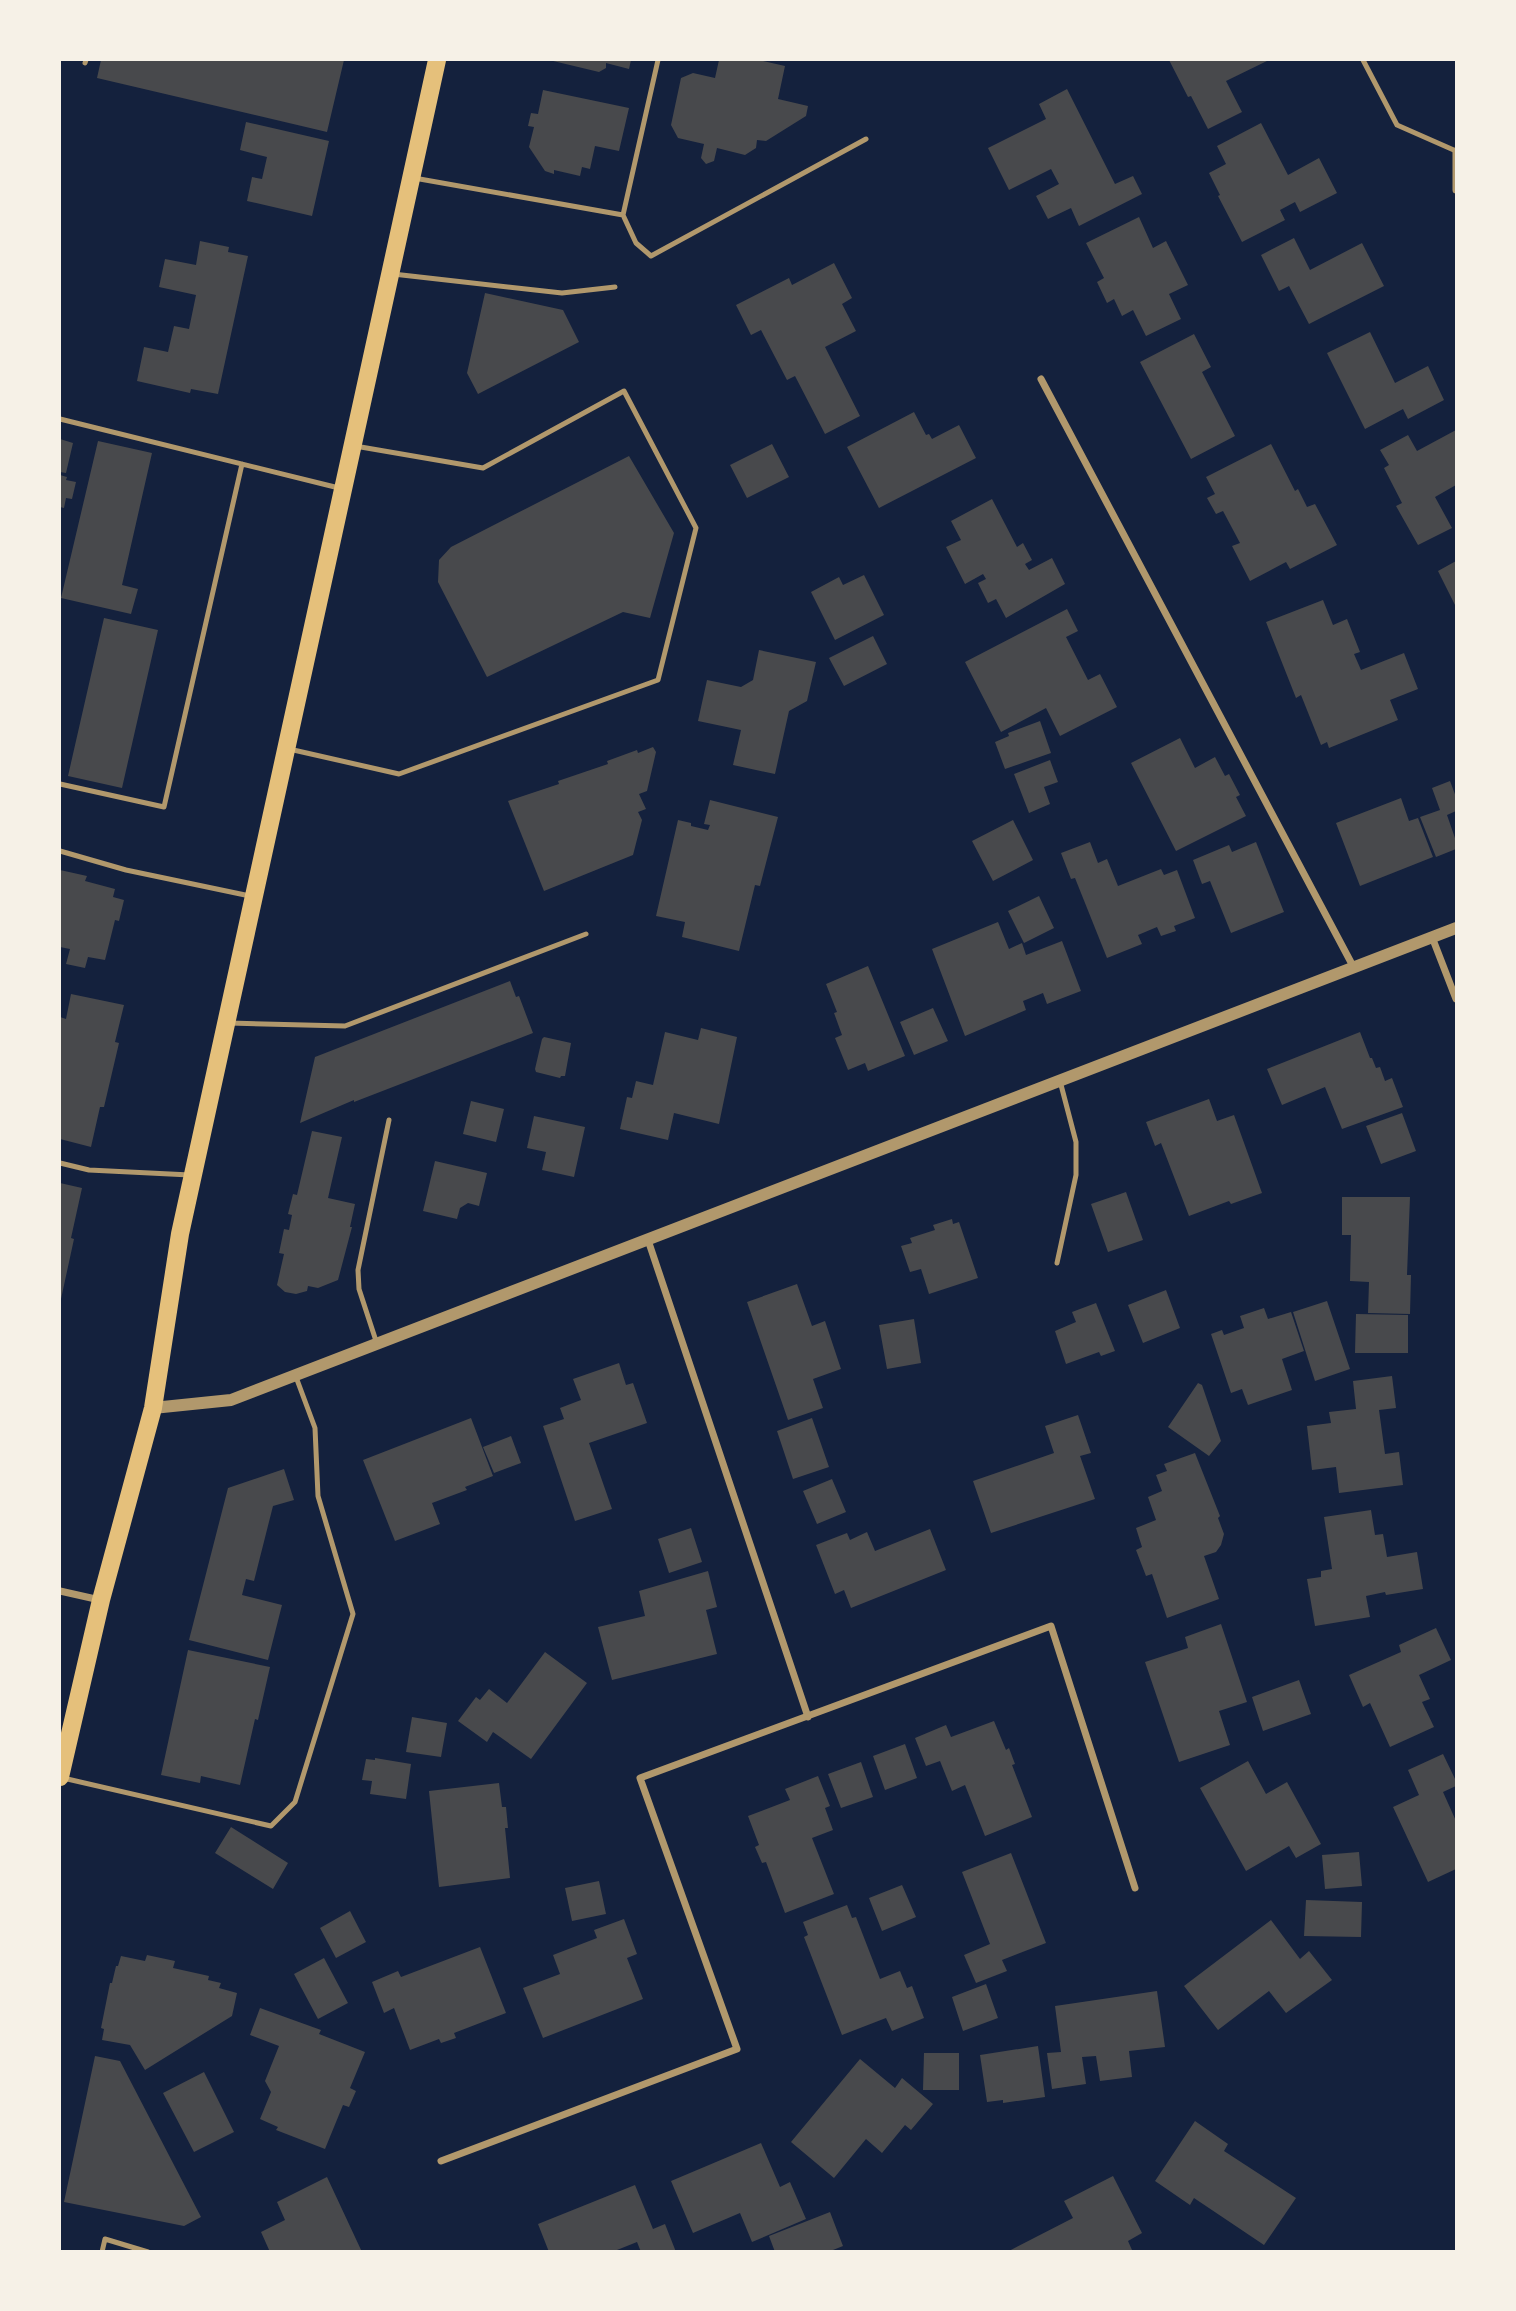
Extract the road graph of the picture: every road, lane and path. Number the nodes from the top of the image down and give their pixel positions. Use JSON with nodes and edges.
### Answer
{"nodes":[{"id":1,"x":437,"y":60,"type":"edge"},
{"id":2,"x":658,"y":60,"type":"edge"},
{"id":3,"x":1363,"y":60,"type":"edge"},
{"id":4,"x":866,"y":139,"type":"dead end"},
{"id":5,"x":1456,"y":151,"type":"edge"},
{"id":6,"x":411,"y":178,"type":"junction"},
{"id":7,"x":1457,"y":190,"type":"edge"},
{"id":8,"x":622,"y":215,"type":"junction"},
{"id":9,"x":390,"y":273,"type":"junction"},
{"id":10,"x":615,"y":287,"type":"dead end"},
{"id":11,"x":1041,"y":379,"type":"dead end"},
{"id":12,"x":60,"y":419,"type":"edge"},
{"id":13,"x":352,"y":446,"type":"junction"},
{"id":14,"x":242,"y":464,"type":"junction"},
{"id":15,"x":342,"y":489,"type":"junction"},
{"id":16,"x":286,"y":748,"type":"junction"},
{"id":17,"x":60,"y":784,"type":"edge"},
{"id":18,"x":60,"y":851,"type":"edge"},
{"id":19,"x":253,"y":896,"type":"junction"},
{"id":20,"x":1457,"y":928,"type":"edge"},
{"id":21,"x":586,"y":934,"type":"dead end"},
{"id":22,"x":1432,"y":937,"type":"junction"},
{"id":23,"x":1354,"y":968,"type":"junction"},
{"id":24,"x":1457,"y":999,"type":"edge"},
{"id":25,"x":226,"y":1023,"type":"junction"},
{"id":26,"x":1060,"y":1081,"type":"junction"},
{"id":27,"x":389,"y":1120,"type":"dead end"},
{"id":28,"x":60,"y":1163,"type":"edge"},
{"id":29,"x":193,"y":1175,"type":"junction"},
{"id":30,"x":648,"y":1240,"type":"junction"},
{"id":31,"x":1057,"y":1263,"type":"dead end"},
{"id":32,"x":377,"y":1344,"type":"junction"},
{"id":33,"x":295,"y":1376,"type":"junction"},
{"id":34,"x":153,"y":1408,"type":"junction"},
{"id":35,"x":60,"y":1591,"type":"edge"},
{"id":36,"x":101,"y":1600,"type":"junction"},
{"id":37,"x":808,"y":1717,"type":"junction"},
{"id":38,"x":60,"y":1777,"type":"edge"},
{"id":39,"x":1135,"y":1888,"type":"dead end"},
{"id":40,"x":441,"y":2161,"type":"dead end"},
{"id":41,"x":102,"y":2252,"type":"edge"},
{"id":42,"x":148,"y":2252,"type":"edge"}],
"edges":[{"from":1,"to":6,"type":"main road"},
{"from":2,"to":8,"type":"lane"},
{"from":3,"to":5,"type":"lane"},
{"from":4,"to":8,"type":"lane"},
{"from":5,"to":7,"type":"street"},
{"from":6,"to":8,"type":"lane"},
{"from":6,"to":9,"type":"main road"},
{"from":9,"to":10,"type":"lane"},
{"from":9,"to":13,"type":"main road"},
{"from":11,"to":23,"type":"street"},
{"from":12,"to":14,"type":"lane"},
{"from":13,"to":15,"type":"main road"},
{"from":13,"to":16,"type":"lane"},
{"from":14,"to":15,"type":"lane"},
{"from":14,"to":17,"type":"lane"},
{"from":15,"to":16,"type":"main road"},
{"from":16,"to":19,"type":"main road"},
{"from":18,"to":19,"type":"lane"},
{"from":19,"to":25,"type":"main road"},
{"from":20,"to":22,"type":"street"},
{"from":21,"to":25,"type":"lane"},
{"from":22,"to":23,"type":"street"},
{"from":22,"to":24,"type":"street"},
{"from":23,"to":26,"type":"street"},
{"from":25,"to":29,"type":"main road"},
{"from":26,"to":30,"type":"street"},
{"from":26,"to":31,"type":"lane"},
{"from":27,"to":32,"type":"lane"},
{"from":28,"to":29,"type":"lane"},
{"from":29,"to":34,"type":"main road"},
{"from":30,"to":32,"type":"street"},
{"from":30,"to":37,"type":"street"},
{"from":32,"to":33,"type":"street"},
{"from":33,"to":34,"type":"street"},
{"from":33,"to":38,"type":"lane"},
{"from":34,"to":36,"type":"main road"},
{"from":35,"to":36,"type":"street"},
{"from":36,"to":38,"type":"main road"},
{"from":37,"to":39,"type":"street"},
{"from":37,"to":40,"type":"street"},
{"from":41,"to":42,"type":"lane"}]}
